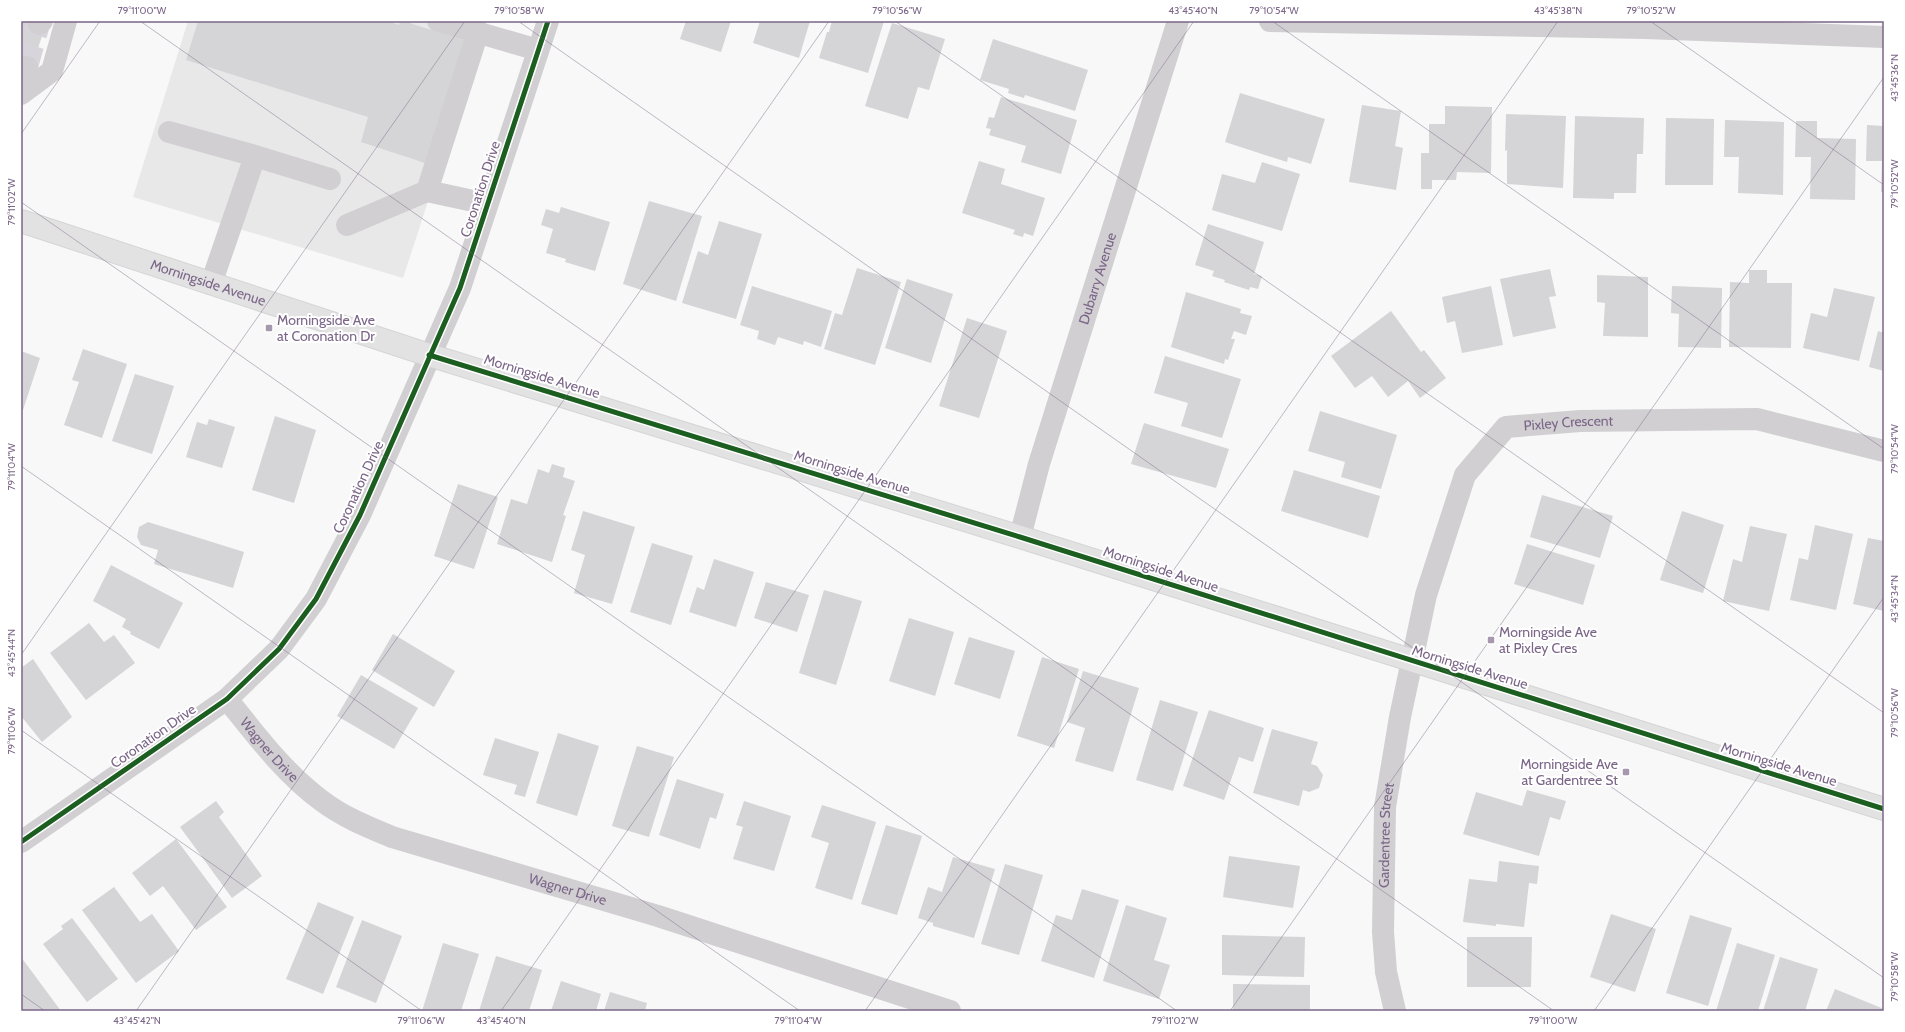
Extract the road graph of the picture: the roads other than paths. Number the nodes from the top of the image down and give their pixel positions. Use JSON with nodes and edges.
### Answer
{"nodes":[{"id":1,"x":66,"y":21,"type":"edge"},
{"id":2,"x":438,"y":21,"type":"edge"},
{"id":3,"x":548,"y":21,"type":"edge"},
{"id":4,"x":1178,"y":21,"type":"edge"},
{"id":5,"x":1270,"y":21,"type":"edge"},
{"id":6,"x":1858,"y":29,"type":"edge"},
{"id":7,"x":478,"y":32,"type":"junction"},
{"id":8,"x":1884,"y":37,"type":"edge"},
{"id":9,"x":538,"y":50,"type":"junction"},
{"id":10,"x":27,"y":67,"type":"tunnel mouth"},
{"id":11,"x":21,"y":88,"type":"edge"},
{"id":12,"x":21,"y":94,"type":"edge"},
{"id":13,"x":169,"y":132,"type":"dead end"},
{"id":14,"x":255,"y":156,"type":"junction"},
{"id":15,"x":330,"y":179,"type":"dead end"},
{"id":16,"x":427,"y":191,"type":"junction"},
{"id":17,"x":487,"y":204,"type":"junction"},
{"id":18,"x":21,"y":221,"type":"edge"},
{"id":19,"x":347,"y":225,"type":"dead end"},
{"id":20,"x":211,"y":284,"type":"junction"},
{"id":21,"x":429,"y":354,"type":"junction"},
{"id":22,"x":1884,"y":451,"type":"edge"},
{"id":23,"x":1020,"y":537,"type":"junction"},
{"id":24,"x":1412,"y":661,"type":"junction"},
{"id":25,"x":227,"y":699,"type":"junction"},
{"id":26,"x":1884,"y":810,"type":"edge"},
{"id":27,"x":21,"y":842,"type":"edge"},
{"id":28,"x":950,"y":1011,"type":"edge"},
{"id":29,"x":1395,"y":1011,"type":"edge"}],
"edges":[{"from":1,"to":12,"type":"street"},
{"from":2,"to":7,"type":"street"},
{"from":3,"to":9,"type":"street","name":"Coronation Drive"},
{"from":4,"to":23,"type":"street","name":"Dubarry Avenue"},
{"from":5,"to":6,"type":"street"},
{"from":6,"to":8,"type":"street"},
{"from":7,"to":9,"type":"street"},
{"from":7,"to":16,"type":"street"},
{"from":9,"to":17,"type":"street","name":"Coronation Drive"},
{"from":10,"to":11,"type":"street"},
{"from":13,"to":14,"type":"street"},
{"from":14,"to":15,"type":"street"},
{"from":14,"to":20,"type":"street"},
{"from":16,"to":17,"type":"street"},
{"from":16,"to":19,"type":"street"},
{"from":17,"to":21,"type":"street","name":"Coronation Drive"},
{"from":18,"to":20,"type":"main road","name":"Morningside Avenue"},
{"from":20,"to":21,"type":"main road","name":"Morningside Avenue"},
{"from":21,"to":23,"type":"main road","name":"Morningside Avenue"},
{"from":21,"to":25,"type":"street","name":"Coronation Drive"},
{"from":22,"to":24,"type":"street","name":"Pixley Crescent"},
{"from":23,"to":24,"type":"main road","name":"Morningside Avenue"},
{"from":24,"to":26,"type":"main road","name":"Morningside Avenue"},
{"from":24,"to":29,"type":"street","name":"Gardentree Street"},
{"from":25,"to":27,"type":"street","name":"Coronation Drive"},
{"from":25,"to":28,"type":"street","name":"Wagner Drive"}]}
